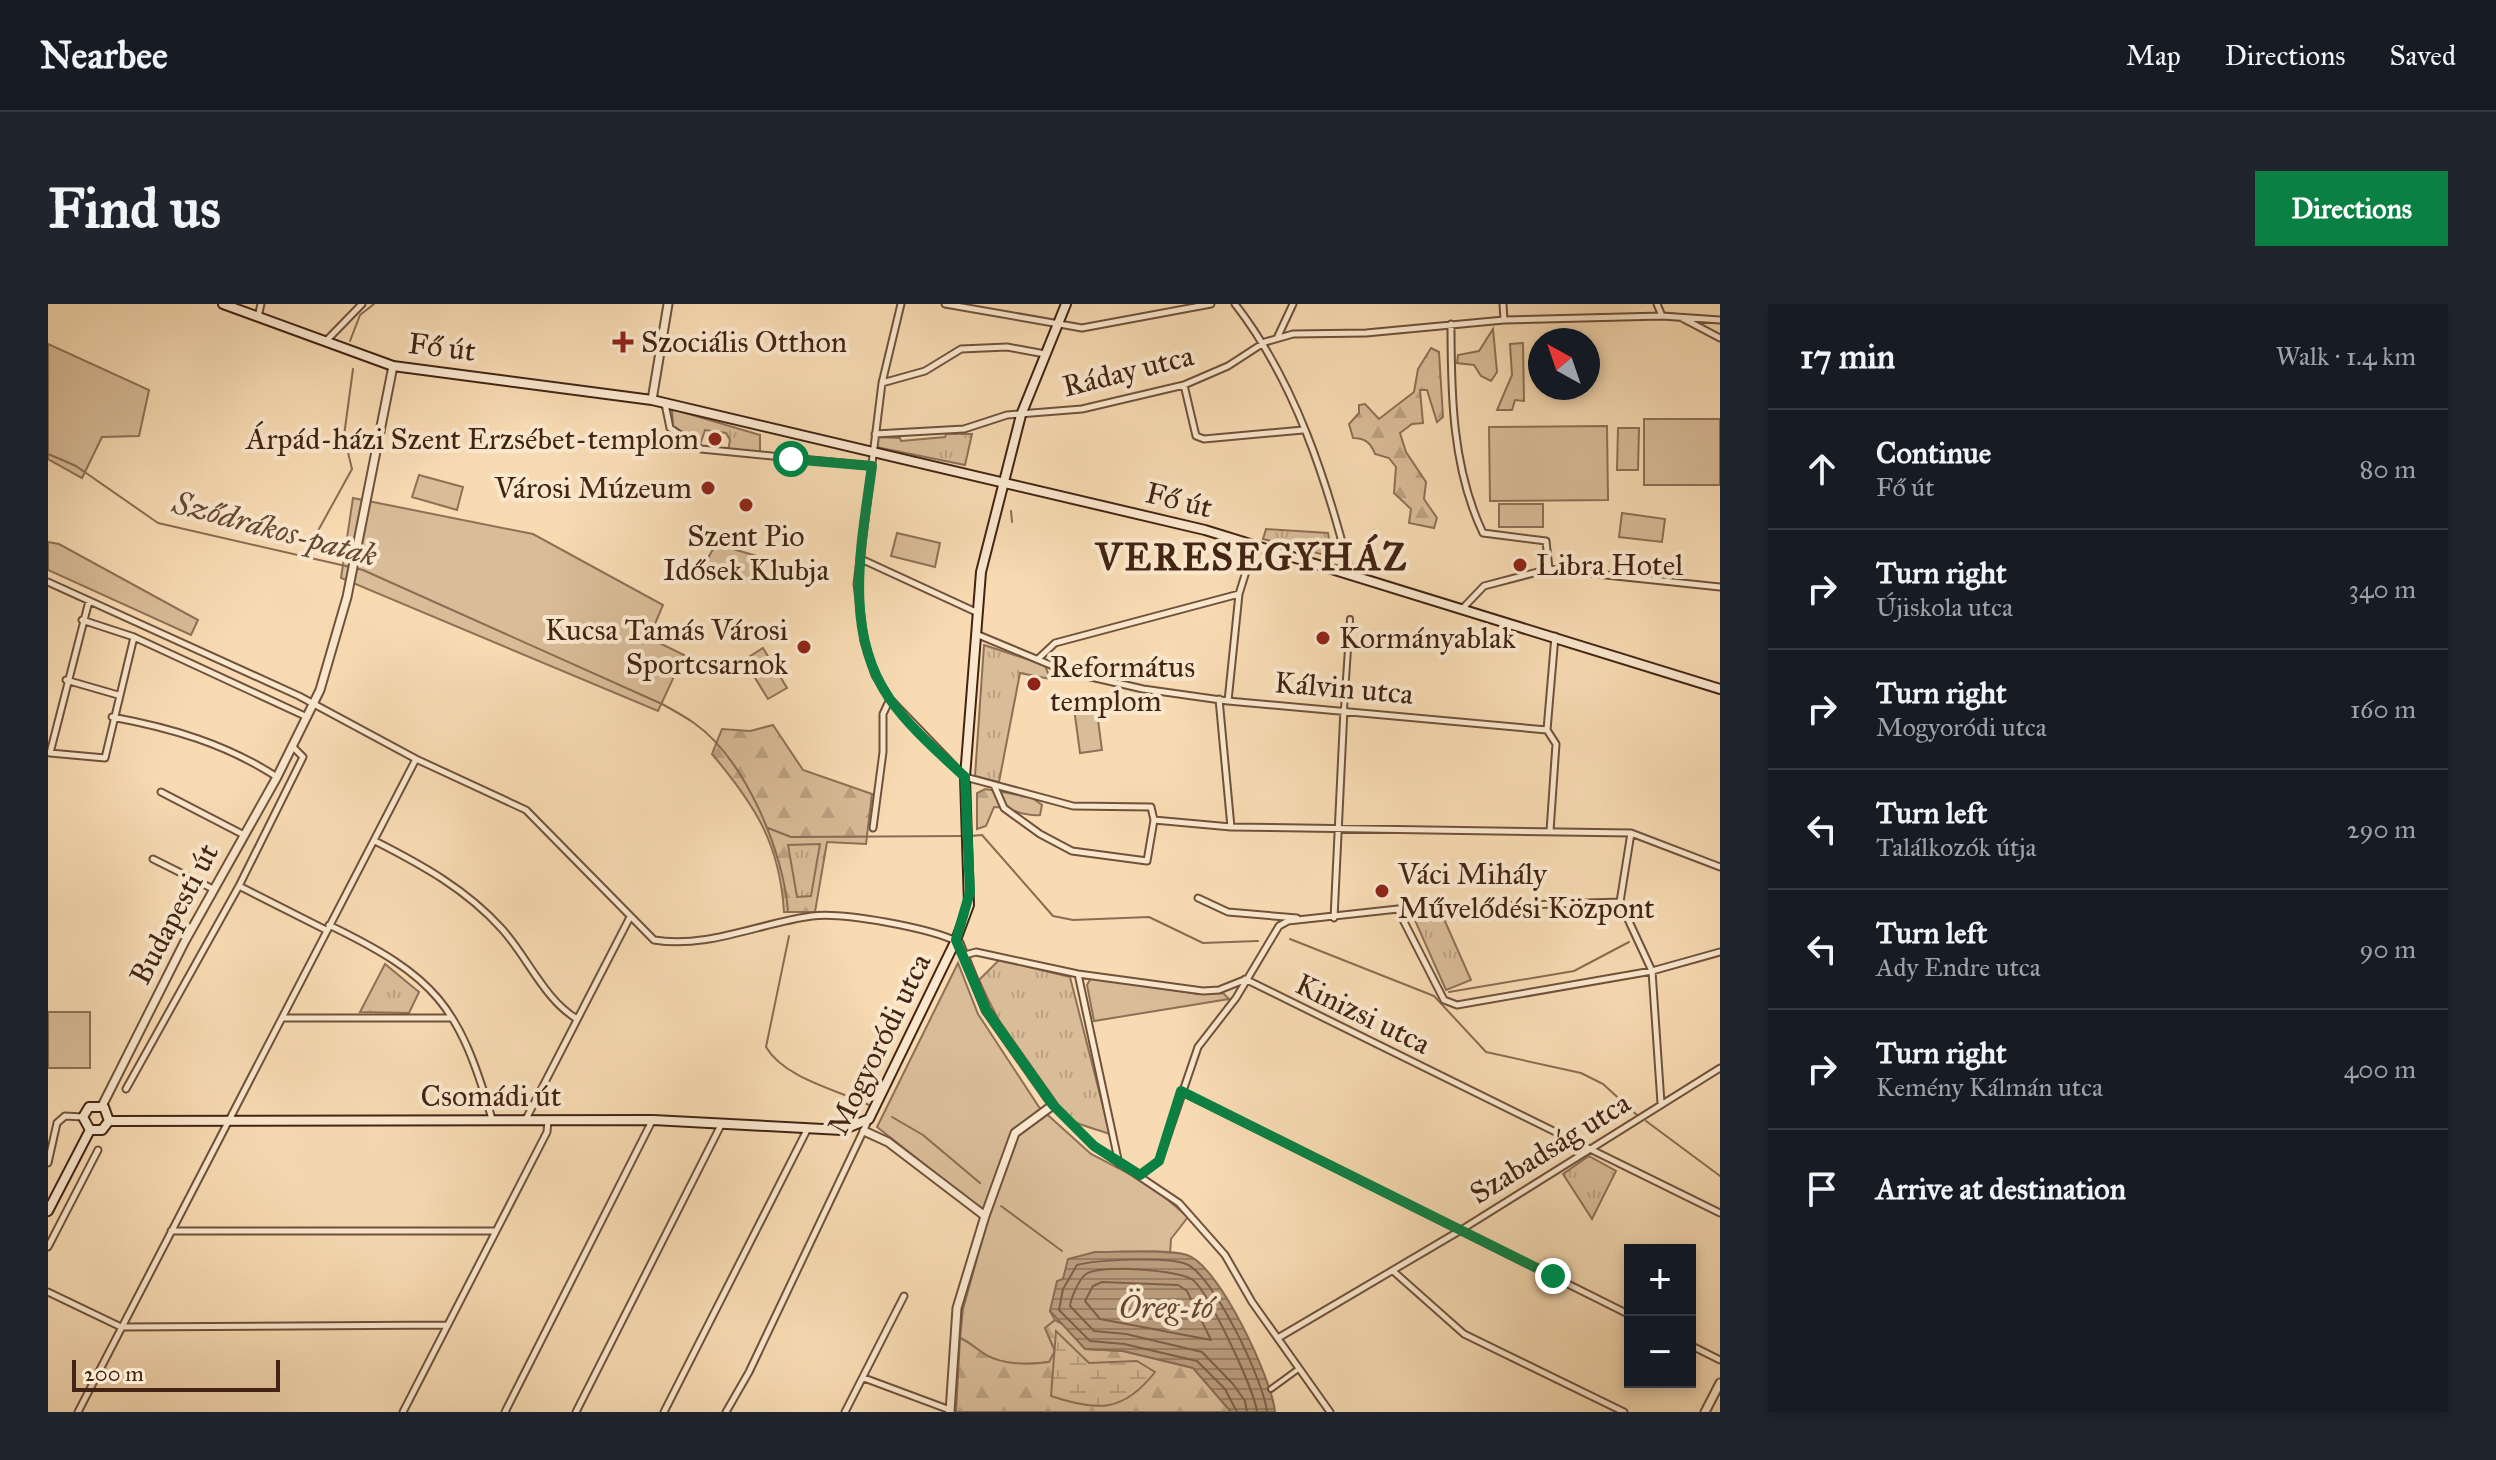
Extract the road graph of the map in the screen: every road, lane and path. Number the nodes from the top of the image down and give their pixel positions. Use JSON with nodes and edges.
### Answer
{"nodes":[{"id":1,"x":223,"y":304,"type":"edge"},
{"id":2,"x":261,"y":304,"type":"edge"},
{"id":3,"x":362,"y":304,"type":"edge"},
{"id":4,"x":668,"y":304,"type":"edge"},
{"id":5,"x":901,"y":304,"type":"edge"},
{"id":6,"x":945,"y":304,"type":"edge"},
{"id":7,"x":1066,"y":304,"type":"edge"},
{"id":8,"x":1211,"y":304,"type":"edge"},
{"id":9,"x":1235,"y":304,"type":"edge"},
{"id":10,"x":1293,"y":304,"type":"edge"},
{"id":11,"x":1503,"y":304,"type":"edge"},
{"id":12,"x":1657,"y":304,"type":"edge"},
{"id":13,"x":1662,"y":316,"type":"junction"},
{"id":14,"x":258,"y":318,"type":"junction"},
{"id":15,"x":1681,"y":318,"type":"junction"},
{"id":16,"x":1504,"y":320,"type":"junction"},
{"id":17,"x":1720,"y":320,"type":"edge"},
{"id":18,"x":1058,"y":322,"type":"junction"},
{"id":19,"x":1451,"y":324,"type":"junction"},
{"id":20,"x":1278,"y":337,"type":"junction"},
{"id":21,"x":1720,"y":338,"type":"edge"},
{"id":22,"x":324,"y":342,"type":"junction"},
{"id":23,"x":1265,"y":342,"type":"junction"},
{"id":24,"x":1045,"y":354,"type":"junction"},
{"id":25,"x":393,"y":366,"type":"junction"},
{"id":26,"x":882,"y":383,"type":"junction"},
{"id":27,"x":1184,"y":385,"type":"junction"},
{"id":28,"x":652,"y":400,"type":"junction"},
{"id":29,"x":664,"y":403,"type":"junction"},
{"id":30,"x":1021,"y":415,"type":"junction"},
{"id":31,"x":1303,"y":430,"type":"junction"},
{"id":32,"x":875,"y":434,"type":"junction"},
{"id":33,"x":873,"y":455,"type":"junction"},
{"id":34,"x":872,"y":466,"type":"junction"},
{"id":35,"x":1002,"y":482,"type":"junction"},
{"id":36,"x":1255,"y":545,"type":"junction"},
{"id":37,"x":861,"y":559,"type":"junction"},
{"id":38,"x":1549,"y":569,"type":"junction"},
{"id":39,"x":1351,"y":576,"type":"junction"},
{"id":40,"x":48,"y":582,"type":"edge"},
{"id":41,"x":1720,"y":587,"type":"edge"},
{"id":42,"x":1239,"y":594,"type":"junction"},
{"id":43,"x":89,"y":601,"type":"junction"},
{"id":44,"x":1462,"y":609,"type":"junction"},
{"id":45,"x":976,"y":612,"type":"junction"},
{"id":46,"x":1350,"y":619,"type":"dead end"},
{"id":47,"x":82,"y":620,"type":"junction"},
{"id":48,"x":975,"y":634,"type":"junction"},
{"id":49,"x":1555,"y":636,"type":"junction"},
{"id":50,"x":134,"y":637,"type":"junction"},
{"id":51,"x":1039,"y":658,"type":"junction"},
{"id":52,"x":66,"y":680,"type":"junction"},
{"id":53,"x":1720,"y":689,"type":"edge"},
{"id":54,"x":118,"y":695,"type":"junction"},
{"id":55,"x":890,"y":699,"type":"junction"},
{"id":56,"x":1219,"y":699,"type":"junction"},
{"id":57,"x":1228,"y":701,"type":"junction"},
{"id":58,"x":313,"y":704,"type":"junction"},
{"id":59,"x":1344,"y":709,"type":"junction"},
{"id":60,"x":112,"y":717,"type":"junction"},
{"id":61,"x":307,"y":717,"type":"junction"},
{"id":62,"x":1547,"y":730,"type":"junction"},
{"id":63,"x":293,"y":747,"type":"junction"},
{"id":64,"x":416,"y":759,"type":"junction"},
{"id":65,"x":277,"y":777,"type":"junction"},
{"id":66,"x":965,"y":777,"type":"junction"},
{"id":67,"x":994,"y":785,"type":"junction"},
{"id":68,"x":161,"y":792,"type":"dead end"},
{"id":69,"x":1154,"y":820,"type":"junction"},
{"id":70,"x":1231,"y":827,"type":"junction"},
{"id":71,"x":873,"y":828,"type":"dead end"},
{"id":72,"x":1340,"y":829,"type":"junction"},
{"id":73,"x":1550,"y":831,"type":"junction"},
{"id":74,"x":1631,"y":833,"type":"junction"},
{"id":75,"x":244,"y":835,"type":"junction"},
{"id":76,"x":375,"y":841,"type":"junction"},
{"id":77,"x":153,"y":859,"type":"dead end"},
{"id":78,"x":1720,"y":867,"type":"edge"},
{"id":79,"x":239,"y":886,"type":"junction"},
{"id":80,"x":213,"y":889,"type":"junction"},
{"id":81,"x":1198,"y":898,"type":"dead end"},
{"id":82,"x":1620,"y":902,"type":"junction"},
{"id":83,"x":1398,"y":909,"type":"junction"},
{"id":84,"x":1334,"y":918,"type":"junction"},
{"id":85,"x":629,"y":919,"type":"junction"},
{"id":86,"x":1306,"y":919,"type":"junction"},
{"id":87,"x":328,"y":928,"type":"junction"},
{"id":88,"x":957,"y":941,"type":"junction"},
{"id":89,"x":1720,"y":952,"type":"edge"},
{"id":90,"x":965,"y":955,"type":"junction"},
{"id":91,"x":1652,"y":971,"type":"junction"},
{"id":92,"x":1078,"y":974,"type":"junction"},
{"id":93,"x":1245,"y":979,"type":"junction"},
{"id":94,"x":283,"y":1018,"type":"junction"},
{"id":95,"x":452,"y":1018,"type":"junction"},
{"id":96,"x":577,"y":1019,"type":"junction"},
{"id":97,"x":1720,"y":1068,"type":"edge"},
{"id":98,"x":126,"y":1089,"type":"dead end"},
{"id":99,"x":1181,"y":1091,"type":"junction"},
{"id":100,"x":1661,"y":1104,"type":"junction"},
{"id":101,"x":1053,"y":1105,"type":"junction"},
{"id":102,"x":102,"y":1106,"type":"junction"},
{"id":103,"x":83,"y":1117,"type":"junction"},
{"id":104,"x":492,"y":1119,"type":"junction"},
{"id":105,"x":526,"y":1119,"type":"junction"},
{"id":106,"x":869,"y":1119,"type":"junction"},
{"id":107,"x":228,"y":1120,"type":"junction"},
{"id":108,"x":548,"y":1120,"type":"junction"},
{"id":109,"x":653,"y":1120,"type":"junction"},
{"id":110,"x":109,"y":1121,"type":"junction"},
{"id":111,"x":722,"y":1122,"type":"junction"},
{"id":112,"x":809,"y":1127,"type":"junction"},
{"id":113,"x":853,"y":1128,"type":"junction"},
{"id":114,"x":90,"y":1130,"type":"junction"},
{"id":115,"x":864,"y":1131,"type":"junction"},
{"id":116,"x":1590,"y":1149,"type":"junction"},
{"id":117,"x":98,"y":1150,"type":"dead end"},
{"id":118,"x":48,"y":1163,"type":"edge"},
{"id":119,"x":1119,"y":1164,"type":"junction"},
{"id":120,"x":1140,"y":1175,"type":"junction"},
{"id":121,"x":48,"y":1211,"type":"edge"},
{"id":122,"x":1720,"y":1213,"type":"edge"},
{"id":123,"x":985,"y":1216,"type":"junction"},
{"id":124,"x":1461,"y":1230,"type":"junction"},
{"id":125,"x":171,"y":1231,"type":"junction"},
{"id":126,"x":496,"y":1231,"type":"junction"},
{"id":127,"x":48,"y":1247,"type":"edge"},
{"id":128,"x":1393,"y":1271,"type":"junction"},
{"id":129,"x":48,"y":1292,"type":"edge"},
{"id":130,"x":904,"y":1296,"type":"dead end"},
{"id":131,"x":1624,"y":1312,"type":"edge"},
{"id":132,"x":447,"y":1325,"type":"junction"},
{"id":133,"x":121,"y":1327,"type":"junction"},
{"id":134,"x":1278,"y":1338,"type":"junction"},
{"id":135,"x":1696,"y":1348,"type":"edge"},
{"id":136,"x":1720,"y":1360,"type":"edge"},
{"id":137,"x":1297,"y":1370,"type":"junction"},
{"id":138,"x":864,"y":1378,"type":"junction"},
{"id":139,"x":1720,"y":1383,"type":"edge"},
{"id":140,"x":1271,"y":1389,"type":"dead end"},
{"id":141,"x":950,"y":1411,"type":"edge"},
{"id":142,"x":78,"y":1412,"type":"edge"},
{"id":143,"x":403,"y":1412,"type":"edge"},
{"id":144,"x":505,"y":1412,"type":"edge"},
{"id":145,"x":576,"y":1412,"type":"edge"},
{"id":146,"x":664,"y":1412,"type":"edge"},
{"id":147,"x":726,"y":1412,"type":"edge"},
{"id":148,"x":845,"y":1412,"type":"edge"},
{"id":149,"x":1330,"y":1412,"type":"edge"},
{"id":150,"x":1624,"y":1412,"type":"edge"},
{"id":151,"x":1705,"y":1412,"type":"edge"}],
"edges":[{"from":1,"to":14,"type":"main road","name":"Fő út"},
{"from":2,"to":14,"type":"street"},
{"from":3,"to":22,"type":"street"},
{"from":4,"to":28,"type":"street"},
{"from":5,"to":26,"type":"street"},
{"from":6,"to":18,"type":"street"},
{"from":7,"to":18,"type":"main road","name":"Mogyoródi utca"},
{"from":8,"to":18,"type":"street"},
{"from":9,"to":23,"type":"street"},
{"from":10,"to":20,"type":"street"},
{"from":11,"to":16,"type":"street"},
{"from":12,"to":13,"type":"street"},
{"from":13,"to":15,"type":"street","name":"Ráday utca"},
{"from":13,"to":16,"type":"street","name":"Ráday utca"},
{"from":14,"to":22,"type":"main road","name":"Fő út"},
{"from":15,"to":17,"type":"street","name":"Ráday utca"},
{"from":15,"to":21,"type":"street"},
{"from":16,"to":19,"type":"street","name":"Ráday utca"},
{"from":18,"to":24,"type":"main road","name":"Mogyoródi utca"},
{"from":19,"to":20,"type":"street","name":"Ráday utca"},
{"from":19,"to":38,"type":"street"},
{"from":20,"to":23,"type":"street","name":"Ráday utca"},
{"from":22,"to":25,"type":"main road","name":"Fő út"},
{"from":23,"to":27,"type":"street","name":"Ráday utca"},
{"from":23,"to":31,"type":"street"},
{"from":24,"to":26,"type":"street"},
{"from":24,"to":30,"type":"main road","name":"Mogyoródi utca"},
{"from":25,"to":28,"type":"main road","name":"Fő út"},
{"from":25,"to":58,"type":"street","name":"Budapesti út"},
{"from":26,"to":32,"type":"street"},
{"from":27,"to":30,"type":"street","name":"Ráday utca"},
{"from":27,"to":31,"type":"street"},
{"from":28,"to":29,"type":"main road","name":"Fő út"},
{"from":29,"to":33,"type":"main road","name":"Fő út"},
{"from":29,"to":34,"type":"street"},
{"from":30,"to":32,"type":"street","name":"Ráday utca"},
{"from":30,"to":35,"type":"main road","name":"Mogyoródi utca"},
{"from":31,"to":39,"type":"street"},
{"from":32,"to":33,"type":"street"},
{"from":33,"to":34,"type":"street"},
{"from":33,"to":35,"type":"main road","name":"Fő út"},
{"from":34,"to":37,"type":"street"},
{"from":35,"to":36,"type":"main road","name":"Fő út"},
{"from":35,"to":45,"type":"main road","name":"Mogyoródi utca"},
{"from":36,"to":39,"type":"main road","name":"Fő út"},
{"from":36,"to":42,"type":"street"},
{"from":37,"to":45,"type":"street"},
{"from":37,"to":55,"type":"street"},
{"from":38,"to":41,"type":"street"},
{"from":38,"to":44,"type":"street"},
{"from":39,"to":44,"type":"main road","name":"Fő út"},
{"from":40,"to":43,"type":"street"},
{"from":42,"to":51,"type":"street"},
{"from":42,"to":57,"type":"street"},
{"from":43,"to":47,"type":"street"},
{"from":43,"to":58,"type":"street"},
{"from":44,"to":49,"type":"main road","name":"Fő út"},
{"from":45,"to":48,"type":"main road","name":"Mogyoródi utca"},
{"from":46,"to":59,"type":"street"},
{"from":47,"to":50,"type":"street"},
{"from":47,"to":52,"type":"street"},
{"from":48,"to":51,"type":"street","name":"Kálvin utca"},
{"from":48,"to":66,"type":"main road","name":"Mogyoródi utca"},
{"from":49,"to":53,"type":"main road","name":"Fő út"},
{"from":49,"to":62,"type":"street"},
{"from":50,"to":54,"type":"street"},
{"from":50,"to":61,"type":"street"},
{"from":51,"to":56,"type":"street","name":"Kálvin utca"},
{"from":52,"to":54,"type":"street"},
{"from":52,"to":60,"type":"street"},
{"from":54,"to":60,"type":"street"},
{"from":55,"to":66,"type":"street"},
{"from":55,"to":71,"type":"street"},
{"from":56,"to":57,"type":"street","name":"Kálvin utca"},
{"from":56,"to":70,"type":"street"},
{"from":57,"to":59,"type":"street","name":"Kálvin utca"},
{"from":58,"to":61,"type":"street","name":"Budapesti út"},
{"from":58,"to":64,"type":"street"},
{"from":59,"to":62,"type":"street","name":"Kálvin utca"},
{"from":59,"to":72,"type":"street"},
{"from":60,"to":65,"type":"street"},
{"from":61,"to":63,"type":"street","name":"Budapesti út"},
{"from":62,"to":73,"type":"street"},
{"from":63,"to":65,"type":"street","name":"Budapesti út"},
{"from":63,"to":79,"type":"street","name":"Budapesti út"},
{"from":64,"to":76,"type":"street"},
{"from":64,"to":85,"type":"street"},
{"from":65,"to":75,"type":"street","name":"Budapesti út"},
{"from":66,"to":67,"type":"street"},
{"from":66,"to":88,"type":"main road","name":"Mogyoródi utca"},
{"from":67,"to":69,"type":"street"},
{"from":67,"to":69,"type":"street"},
{"from":68,"to":75,"type":"street"},
{"from":69,"to":70,"type":"street"},
{"from":70,"to":72,"type":"street"},
{"from":72,"to":73,"type":"street"},
{"from":72,"to":84,"type":"street"},
{"from":73,"to":74,"type":"street"},
{"from":74,"to":78,"type":"street"},
{"from":74,"to":82,"type":"street"},
{"from":75,"to":80,"type":"street","name":"Budapesti út"},
{"from":76,"to":87,"type":"street"},
{"from":76,"to":96,"type":"street"},
{"from":77,"to":80,"type":"street"},
{"from":79,"to":87,"type":"street"},
{"from":79,"to":98,"type":"street","name":"Budapesti út"},
{"from":80,"to":102,"type":"street","name":"Budapesti út"},
{"from":81,"to":86,"type":"street"},
{"from":82,"to":83,"type":"street"},
{"from":82,"to":91,"type":"street"},
{"from":83,"to":84,"type":"street"},
{"from":83,"to":91,"type":"street"},
{"from":84,"to":86,"type":"street"},
{"from":85,"to":88,"type":"street"},
{"from":85,"to":96,"type":"street"},
{"from":86,"to":93,"type":"street"},
{"from":87,"to":94,"type":"street"},
{"from":87,"to":95,"type":"street"},
{"from":88,"to":90,"type":"street"},
{"from":88,"to":106,"type":"main road","name":"Mogyoródi utca"},
{"from":89,"to":91,"type":"street"},
{"from":90,"to":92,"type":"street"},
{"from":90,"to":101,"type":"street"},
{"from":91,"to":100,"type":"street"},
{"from":92,"to":93,"type":"street"},
{"from":92,"to":119,"type":"street"},
{"from":93,"to":99,"type":"street"},
{"from":93,"to":116,"type":"street","name":"Kinizsi utca"},
{"from":94,"to":95,"type":"street"},
{"from":94,"to":107,"type":"street"},
{"from":95,"to":104,"type":"street"},
{"from":96,"to":105,"type":"street"},
{"from":97,"to":100,"type":"street","name":"Szabadság utca"},
{"from":99,"to":120,"type":"street"},
{"from":99,"to":124,"type":"street"},
{"from":100,"to":116,"type":"street","name":"Szabadság utca"},
{"from":101,"to":119,"type":"street"},
{"from":101,"to":123,"type":"street"},
{"from":102,"to":103,"type":"main road"},
{"from":102,"to":110,"type":"main road"},
{"from":103,"to":114,"type":"main road"},
{"from":103,"to":118,"type":"street"},
{"from":104,"to":105,"type":"main road","name":"Csomádi út"},
{"from":104,"to":107,"type":"main road","name":"Csomádi út"},
{"from":105,"to":108,"type":"main road","name":"Csomádi út"},
{"from":106,"to":113,"type":"main road"},
{"from":106,"to":115,"type":"street","name":"Mogyoródi utca"},
{"from":107,"to":110,"type":"main road","name":"Csomádi út"},
{"from":107,"to":125,"type":"street"},
{"from":108,"to":109,"type":"main road","name":"Csomádi út"},
{"from":108,"to":126,"type":"street"},
{"from":109,"to":111,"type":"main road","name":"Csomádi út"},
{"from":109,"to":144,"type":"street"},
{"from":110,"to":114,"type":"main road"},
{"from":111,"to":112,"type":"main road","name":"Csomádi út"},
{"from":111,"to":145,"type":"street"},
{"from":112,"to":113,"type":"main road","name":"Csomádi út"},
{"from":112,"to":146,"type":"street"},
{"from":113,"to":115,"type":"street"},
{"from":114,"to":121,"type":"main road"},
{"from":115,"to":123,"type":"street"},
{"from":115,"to":147,"type":"street","name":"Mogyoródi utca"},
{"from":116,"to":122,"type":"street","name":"Kinizsi utca"},
{"from":116,"to":124,"type":"street","name":"Szabadság utca"},
{"from":117,"to":127,"type":"street"},
{"from":119,"to":120,"type":"street"},
{"from":120,"to":134,"type":"street"},
{"from":123,"to":141,"type":"street"},
{"from":124,"to":128,"type":"street","name":"Szabadság utca"},
{"from":124,"to":131,"type":"street"},
{"from":125,"to":126,"type":"street"},
{"from":125,"to":133,"type":"street"},
{"from":126,"to":132,"type":"street"},
{"from":128,"to":134,"type":"street","name":"Szabadság utca"},
{"from":128,"to":150,"type":"street"},
{"from":129,"to":133,"type":"street"},
{"from":130,"to":138,"type":"street"},
{"from":132,"to":133,"type":"street"},
{"from":132,"to":143,"type":"street"},
{"from":133,"to":142,"type":"street"},
{"from":134,"to":137,"type":"street"},
{"from":135,"to":136,"type":"street"},
{"from":137,"to":140,"type":"street"},
{"from":137,"to":149,"type":"street"},
{"from":138,"to":141,"type":"street"},
{"from":138,"to":148,"type":"street"},
{"from":139,"to":151,"type":"street"}]}
